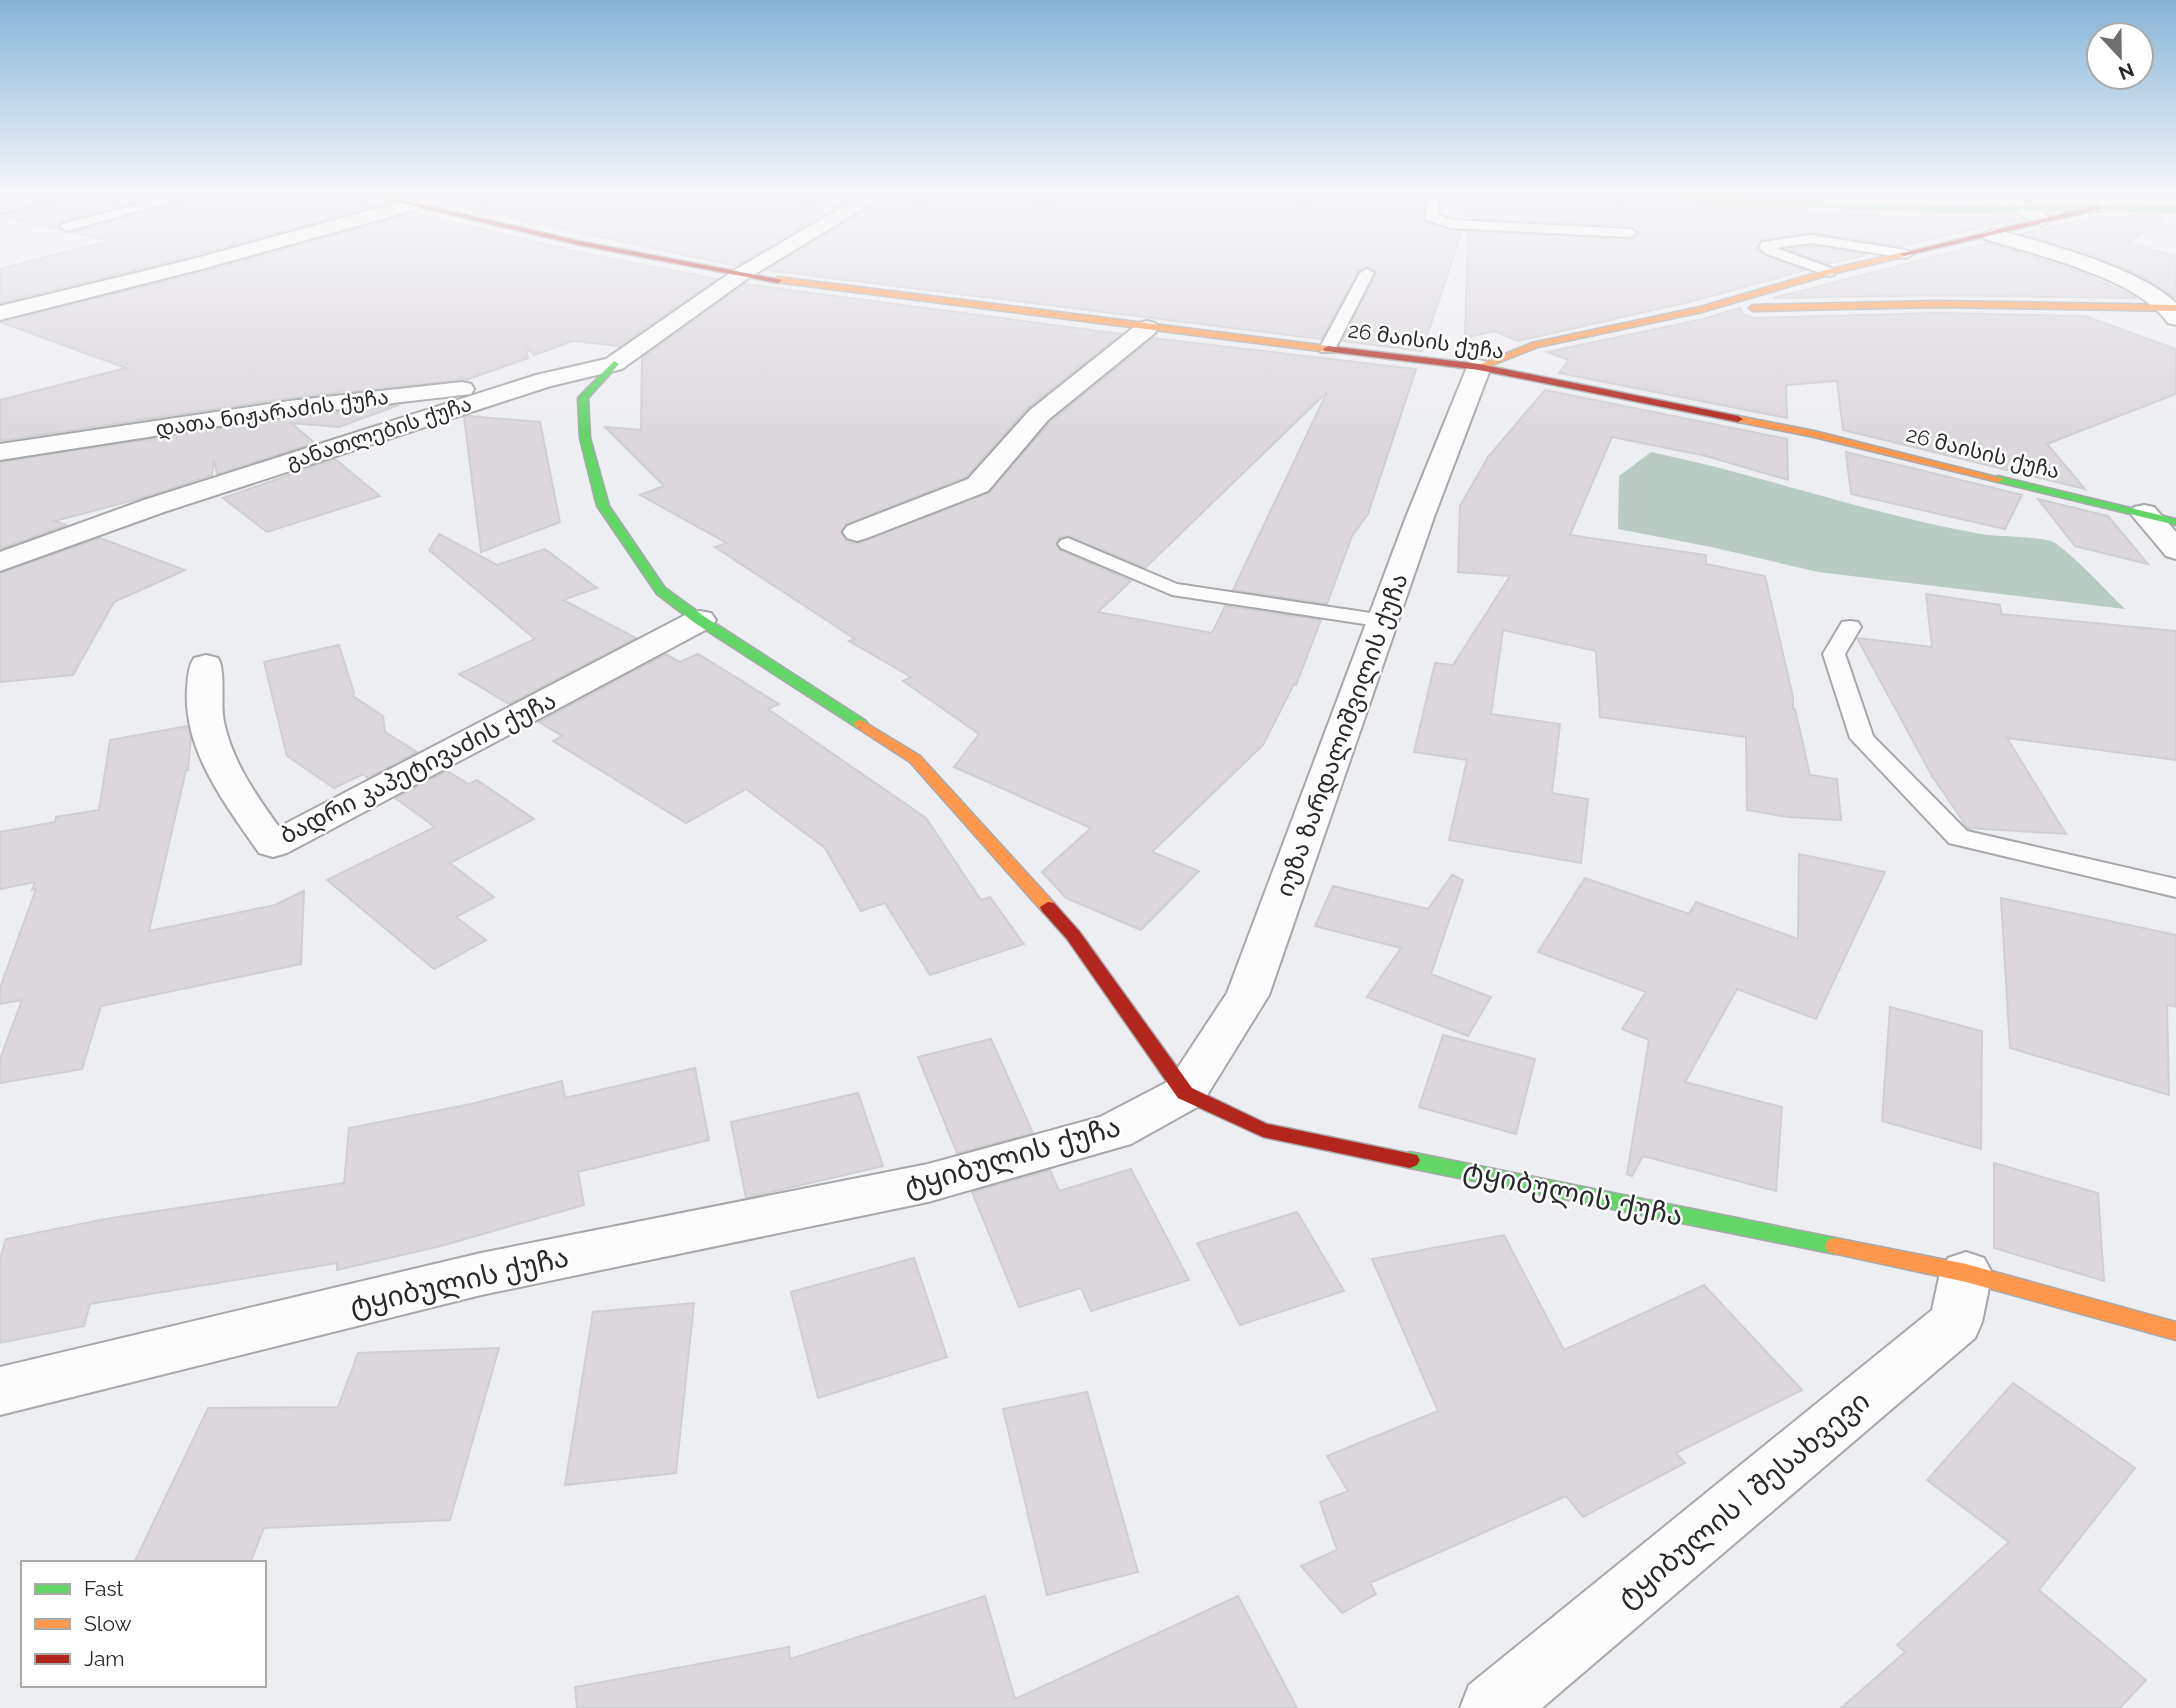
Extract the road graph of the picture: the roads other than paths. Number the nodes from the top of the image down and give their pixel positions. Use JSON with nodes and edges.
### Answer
{"nodes":[{"id":1,"x":154,"y":275,"type":"edge"},
{"id":2,"x":740,"y":275,"type":"joint"},
{"id":3,"x":1366,"y":275,"type":"edge"},
{"id":4,"x":1820,"y":275,"type":"edge"},
{"id":5,"x":2109,"y":275,"type":"edge"},
{"id":6,"x":1702,"y":309,"type":"junction"},
{"id":7,"x":2175,"y":311,"type":"edge"},
{"id":8,"x":0,"y":313,"type":"edge"},
{"id":9,"x":1147,"y":328,"type":"junction"},
{"id":10,"x":1327,"y":349,"type":"junction"},
{"id":11,"x":614,"y":364,"type":"junction"},
{"id":12,"x":1479,"y":367,"type":"junction"},
{"id":13,"x":544,"y":380,"type":"junction"},
{"id":14,"x":0,"y":452,"type":"edge"},
{"id":15,"x":2144,"y":513,"type":"junction"},
{"id":16,"x":2176,"y":522,"type":"edge"},
{"id":17,"x":857,"y":532,"type":"dead end"},
{"id":18,"x":1068,"y":544,"type":"dead end"},
{"id":19,"x":2176,"y":550,"type":"edge"},
{"id":20,"x":0,"y":562,"type":"edge"},
{"id":21,"x":700,"y":620,"type":"junction"},
{"id":22,"x":1384,"y":621,"type":"junction"},
{"id":23,"x":1850,"y":627,"type":"dead end"},
{"id":24,"x":206,"y":665,"type":"dead end"},
{"id":25,"x":2176,"y":888,"type":"edge"},
{"id":26,"x":1185,"y":1093,"type":"junction"},
{"id":27,"x":1966,"y":1273,"type":"junction"},
{"id":28,"x":2176,"y":1331,"type":"edge"},
{"id":29,"x":0,"y":1391,"type":"edge"},
{"id":30,"x":1492,"y":1708,"type":"edge"}],
"edges":[{"from":1,"to":8,"type":"street"},
{"from":2,"to":9,"type":"street","name":"26 მაისის ქუჩა"},
{"from":2,"to":11,"type":"street","name":"განათლების ქუჩა"},
{"from":3,"to":10,"type":"lane"},
{"from":4,"to":6,"type":"street"},
{"from":5,"to":7,"type":"street"},
{"from":6,"to":7,"type":"street"},
{"from":6,"to":12,"type":"street"},
{"from":9,"to":10,"type":"street","name":"26 მაისის ქუჩა"},
{"from":9,"to":17,"type":"street"},
{"from":10,"to":12,"type":"street","name":"26 მაისის ქუჩა"},
{"from":11,"to":13,"type":"street","name":"განათლების ქუჩა"},
{"from":11,"to":21,"type":"street"},
{"from":12,"to":15,"type":"street","name":"26 მაისის ქუჩა"},
{"from":12,"to":22,"type":"street","name":"იუზა ზარდალიშვილის ქუჩა"},
{"from":13,"to":14,"type":"street","name":"დათა ნიჟარაძის ქუჩა"},
{"from":13,"to":20,"type":"street","name":"განათლების ქუჩა"},
{"from":15,"to":16,"type":"street","name":"26 მაისის ქუჩა"},
{"from":15,"to":19,"type":"street"},
{"from":18,"to":22,"type":"lane"},
{"from":21,"to":24,"type":"street","name":"ბადრი კაპეტივაძის ქუჩა"},
{"from":21,"to":26,"type":"street"},
{"from":22,"to":26,"type":"street","name":"იუზა ზარდალიშვილის ქუჩა"},
{"from":23,"to":25,"type":"lane"},
{"from":26,"to":27,"type":"street","name":"ტყიბულის ქუჩა"},
{"from":26,"to":29,"type":"street","name":"ტყიბულის ქუჩა"},
{"from":27,"to":28,"type":"street","name":"ტყიბულის ქუჩა"},
{"from":27,"to":30,"type":"street","name":"ტყიბულის I შესახვევი"}]}
